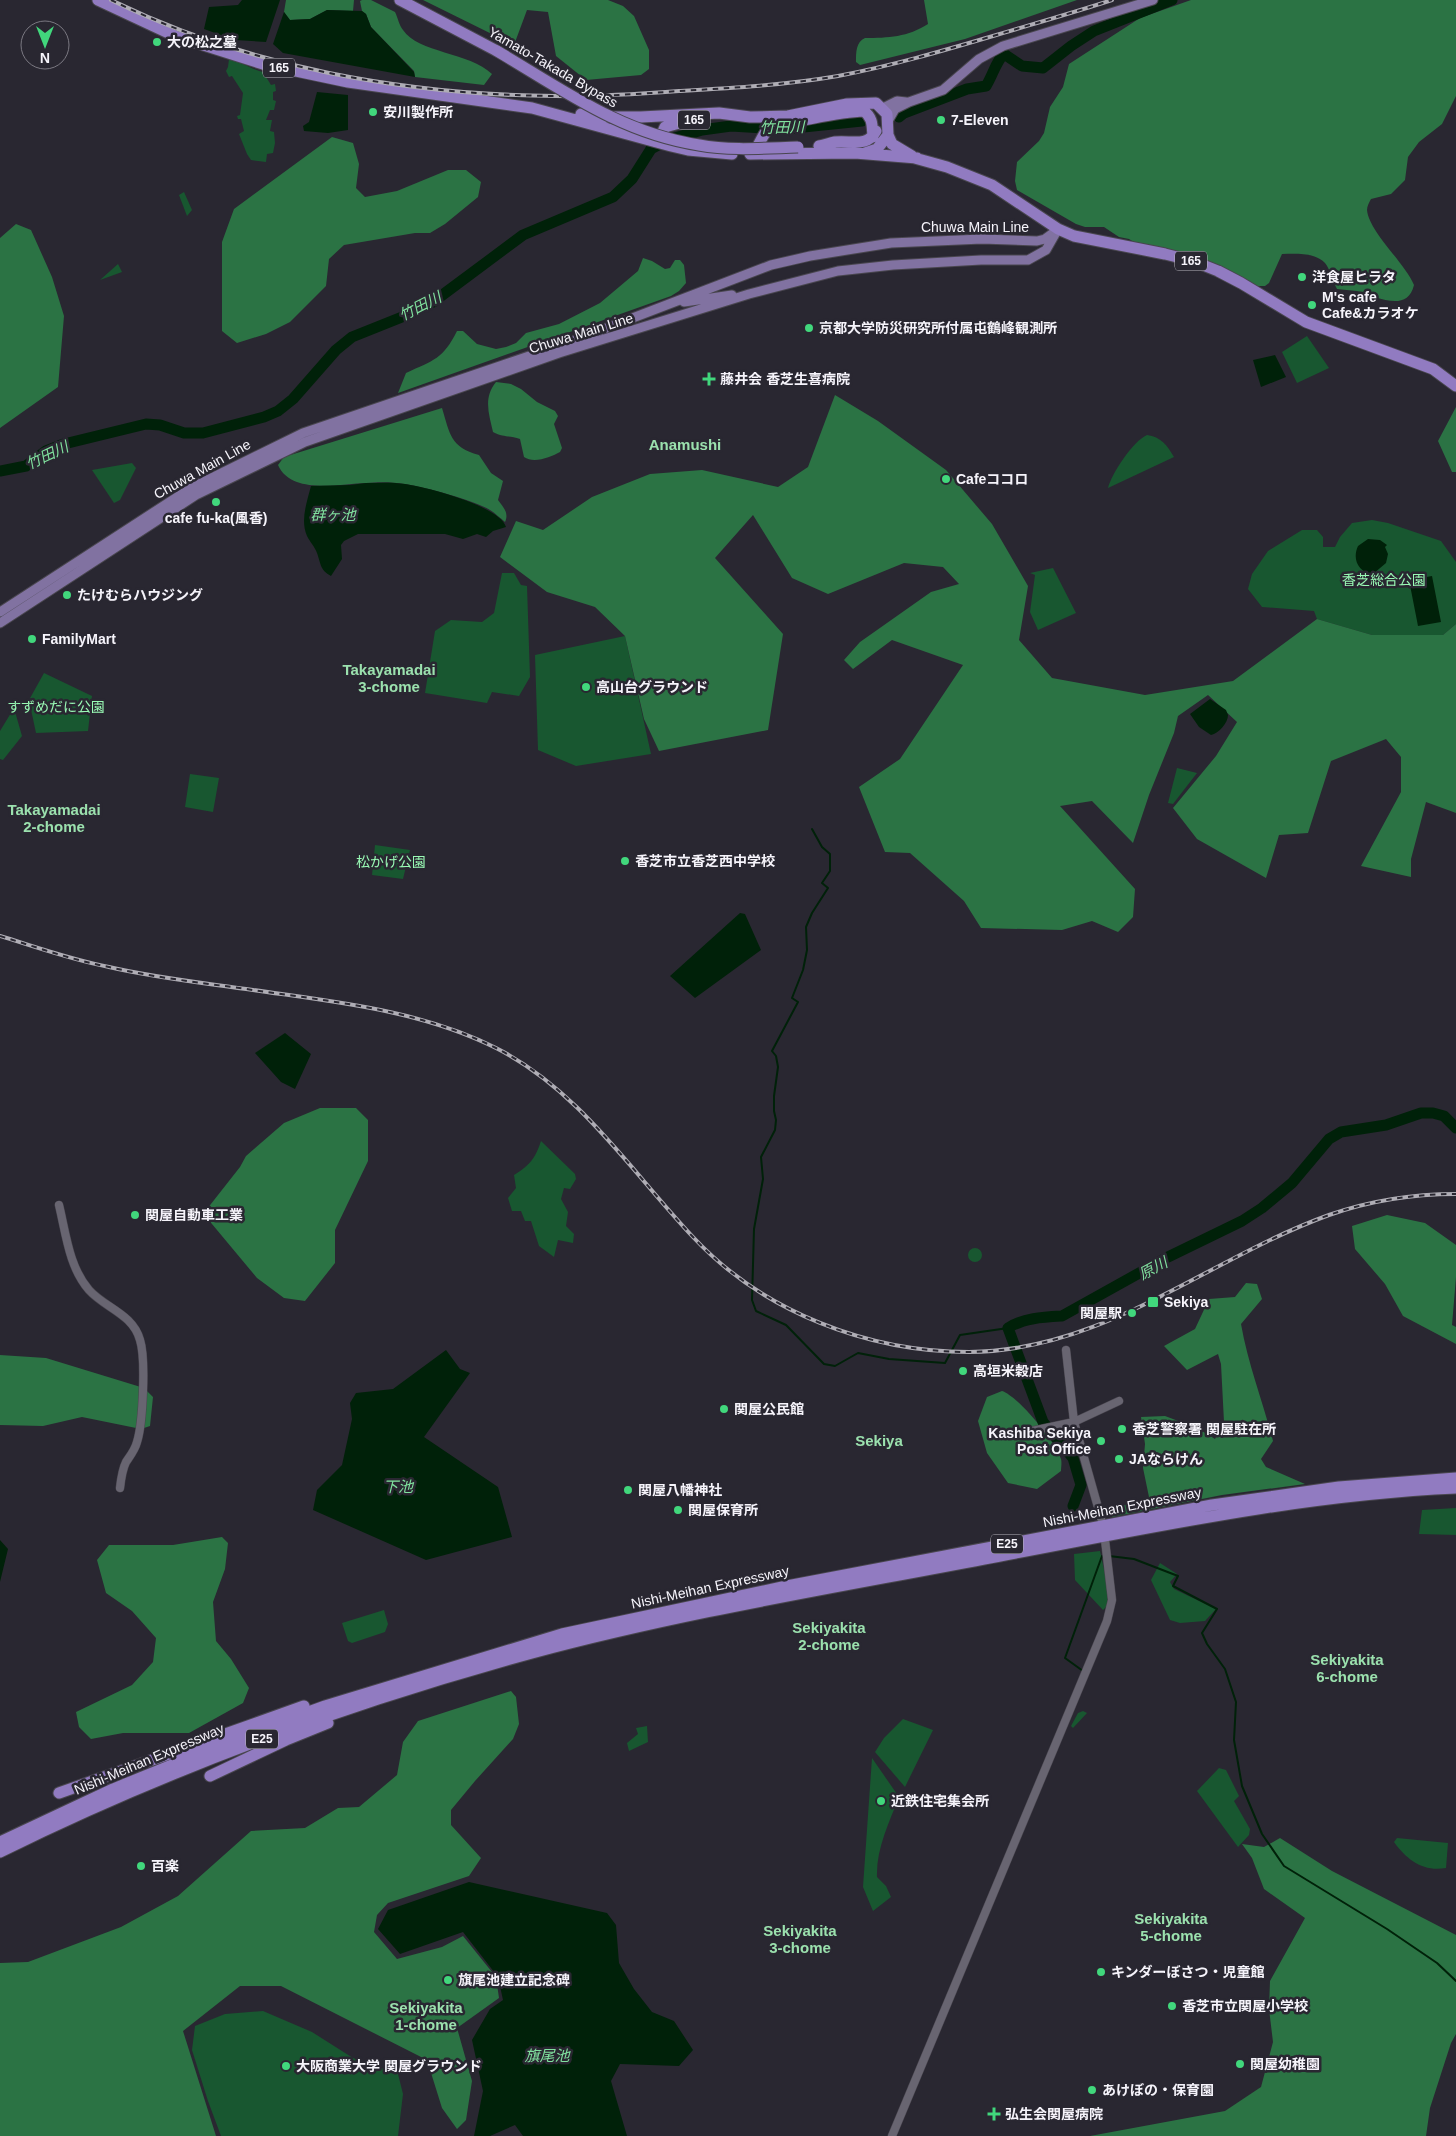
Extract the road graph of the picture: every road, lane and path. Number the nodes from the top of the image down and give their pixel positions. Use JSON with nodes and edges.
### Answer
{"nodes":[{"id":1,"x":98,"y":0,"type":"edge"},
{"id":2,"x":400,"y":0,"type":"edge"},
{"id":3,"x":1153,"y":0,"type":"edge"},
{"id":4,"x":471,"y":99,"type":"junction"},
{"id":5,"x":909,"y":102,"type":"junction"},
{"id":6,"x":883,"y":108,"type":"junction"},
{"id":7,"x":750,"y":117,"type":"junction"},
{"id":8,"x":888,"y":121,"type":"junction"},
{"id":9,"x":888,"y":135,"type":"junction"},
{"id":10,"x":873,"y":137,"type":"junction"},
{"id":11,"x":671,"y":146,"type":"junction"},
{"id":12,"x":818,"y":146,"type":"junction"},
{"id":13,"x":877,"y":149,"type":"junction"},
{"id":14,"x":855,"y":153,"type":"junction"},
{"id":15,"x":753,"y":154,"type":"junction"},
{"id":16,"x":917,"y":158,"type":"junction"},
{"id":17,"x":1058,"y":229,"type":"junction"},
{"id":18,"x":749,"y":294,"type":"junction"},
{"id":19,"x":666,"y":304,"type":"junction"},
{"id":20,"x":1456,"y":386,"type":"edge"},
{"id":21,"x":0,"y":612,"type":"edge"},
{"id":22,"x":0,"y":623,"type":"edge"},
{"id":23,"x":59,"y":1205,"type":"dead end"},
{"id":24,"x":1066,"y":1350,"type":"dead end"},
{"id":25,"x":1119,"y":1401,"type":"dead end"},
{"id":26,"x":1074,"y":1422,"type":"junction"},
{"id":27,"x":1032,"y":1431,"type":"dead end"},
{"id":28,"x":1456,"y":1478,"type":"edge"},
{"id":29,"x":120,"y":1488,"type":"dead end"},
{"id":30,"x":1456,"y":1488,"type":"edge"},
{"id":31,"x":1101,"y":1518,"type":"dead end"},
{"id":32,"x":1105,"y":1540,"type":"dead end"},
{"id":33,"x":564,"y":1639,"type":"junction"},
{"id":34,"x":530,"y":1648,"type":"junction"},
{"id":35,"x":392,"y":1694,"type":"junction"},
{"id":36,"x":325,"y":1706,"type":"junction"},
{"id":37,"x":210,"y":1776,"type":"dead end"},
{"id":38,"x":59,"y":1793,"type":"dead end"},
{"id":39,"x":0,"y":1842,"type":"edge"},
{"id":40,"x":0,"y":1852,"type":"edge"},
{"id":41,"x":892,"y":2136,"type":"edge"}],
"edges":[{"from":1,"to":4,"type":"highway","number":"165"},
{"from":2,"to":12,"type":"highway","name":"Yamato-Takada Bypass","number":"165","bridge":true},
{"from":3,"to":5,"type":"main road"},
{"from":4,"to":7,"type":"highway","number":"165"},
{"from":4,"to":11,"type":"highway","number":"165"},
{"from":5,"to":6,"type":"main road"},
{"from":5,"to":8,"type":"main road"},
{"from":6,"to":7,"type":"highway","number":"165"},
{"from":6,"to":8,"type":"highway"},
{"from":6,"to":10,"type":"highway"},
{"from":7,"to":11,"type":"highway","number":"165"},
{"from":8,"to":9,"type":"highway"},
{"from":9,"to":13,"type":"highway"},
{"from":9,"to":16,"type":"highway","number":"165"},
{"from":10,"to":12,"type":"highway"},
{"from":10,"to":15,"type":"highway"},
{"from":11,"to":15,"type":"highway","number":"165"},
{"from":12,"to":13,"type":"highway","name":"Yamato-Takada Bypass","number":"165"},
{"from":13,"to":14,"type":"highway","number":"165"},
{"from":13,"to":16,"type":"highway","number":"165"},
{"from":14,"to":15,"type":"highway","number":"165"},
{"from":14,"to":16,"type":"highway","number":"165"},
{"from":16,"to":17,"type":"highway","number":"165"},
{"from":17,"to":18,"type":"main road","name":"Chuwa Main Line"},
{"from":17,"to":19,"type":"main road","name":"Chuwa Main Line"},
{"from":17,"to":20,"type":"highway","number":"165"},
{"from":18,"to":19,"type":"main road"},
{"from":18,"to":22,"type":"main road","name":"Chuwa Main Line"},
{"from":19,"to":21,"type":"main road","name":"Chuwa Main Line"},
{"from":23,"to":29,"type":"street"},
{"from":24,"to":26,"type":"street"},
{"from":25,"to":26,"type":"street"},
{"from":26,"to":27,"type":"street"},
{"from":26,"to":31,"type":"street"},
{"from":28,"to":33,"type":"highway","name":"Nishi-Meihan Expressway","number":"E25"},
{"from":30,"to":33,"type":"highway","name":"Nishi-Meihan Expressway","number":"E25"},
{"from":32,"to":41,"type":"street"},
{"from":33,"to":34,"type":"highway","name":"Nishi-Meihan Expressway","number":"E25"},
{"from":34,"to":35,"type":"highway","name":"Nishi-Meihan Expressway","number":"E25"},
{"from":34,"to":36,"type":"highway","name":"Nishi-Meihan Expressway","number":"E25"},
{"from":35,"to":37,"type":"highway"},
{"from":35,"to":40,"type":"highway","name":"Nishi-Meihan Expressway","number":"E25"},
{"from":36,"to":38,"type":"highway"},
{"from":36,"to":39,"type":"highway","name":"Nishi-Meihan Expressway","number":"E25"}]}
